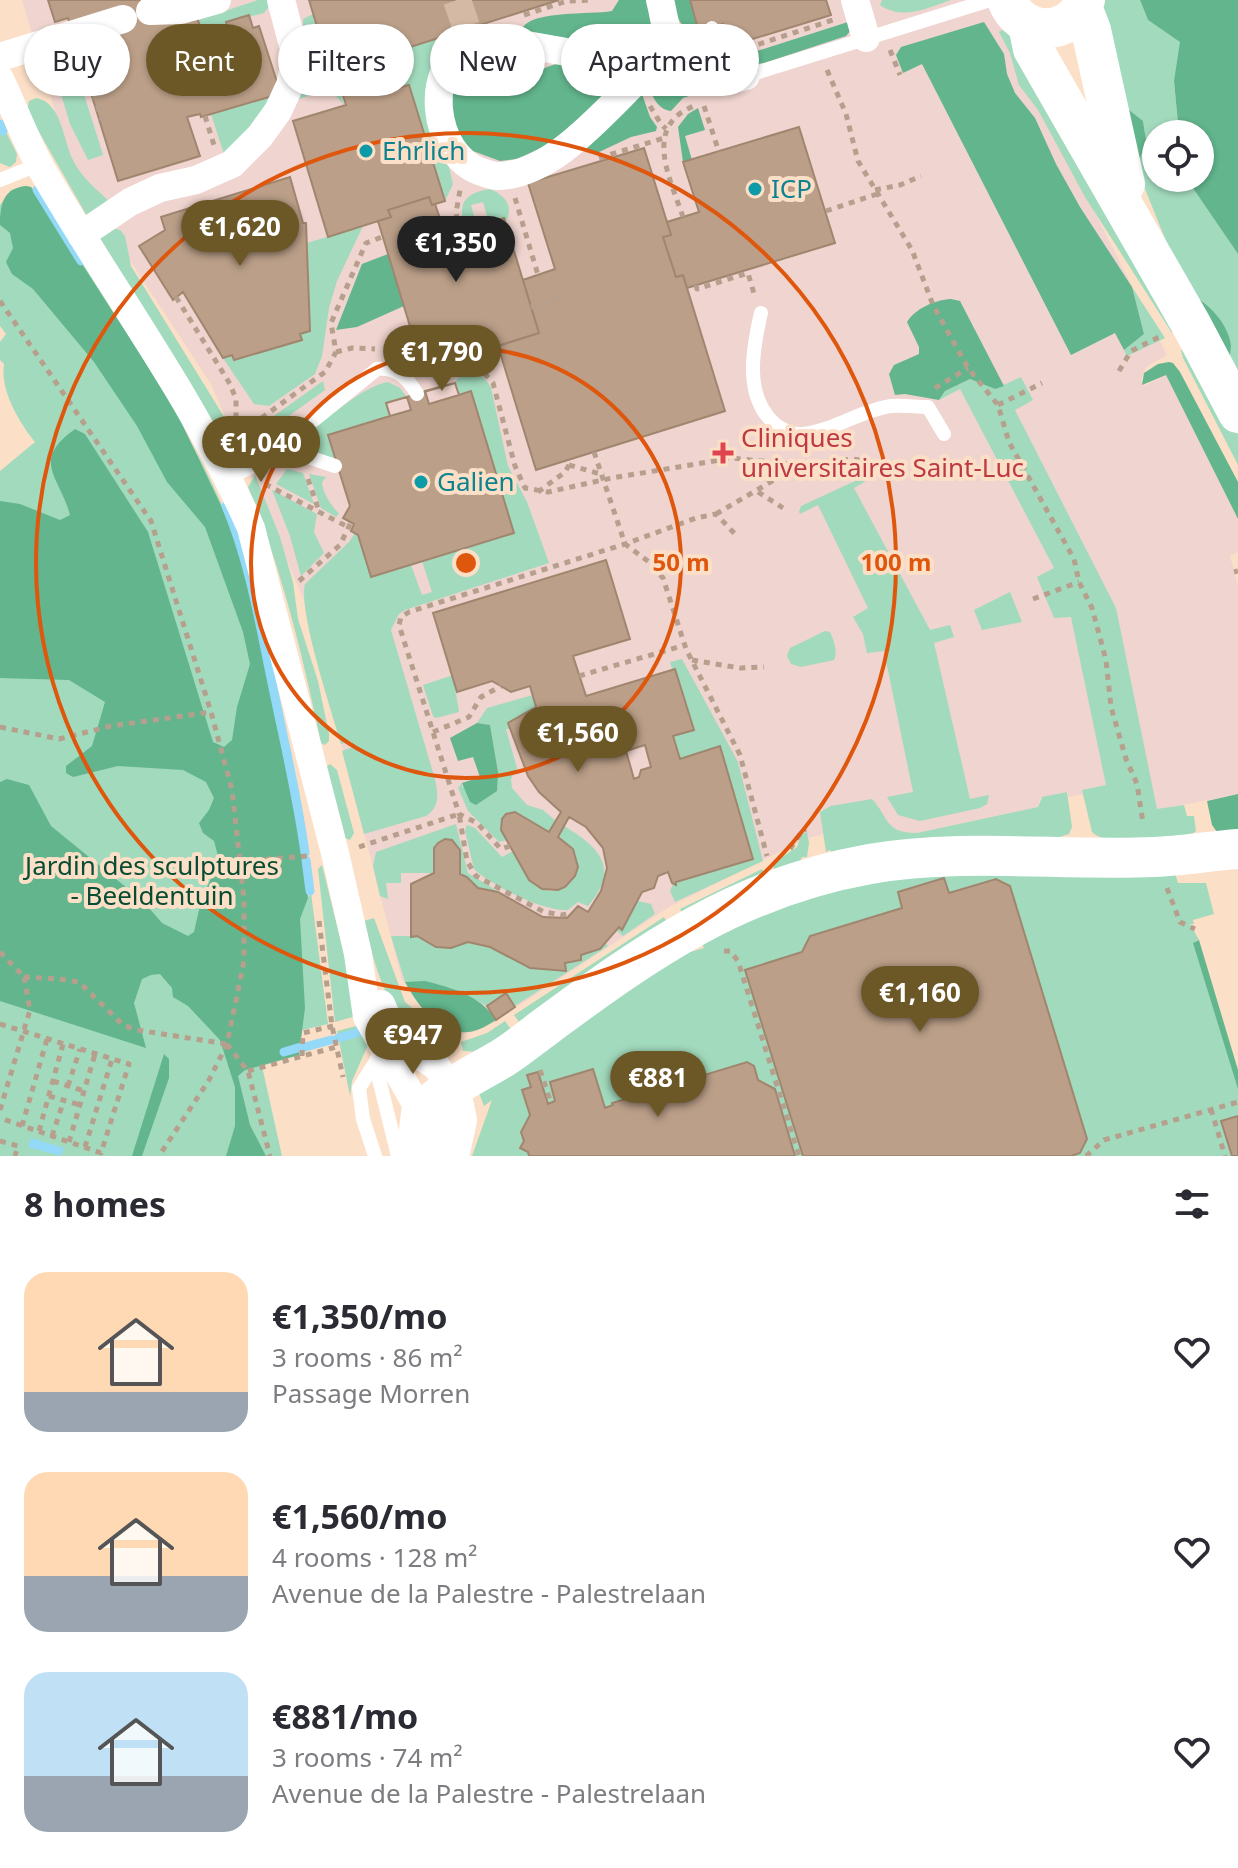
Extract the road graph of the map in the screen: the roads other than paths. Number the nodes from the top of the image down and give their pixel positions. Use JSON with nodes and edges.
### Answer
{"nodes":[{"id":1,"x":281,"y":0,"type":"edge"},
{"id":2,"x":660,"y":0,"type":"edge"},
{"id":3,"x":990,"y":0,"type":"edge"},
{"id":4,"x":215,"y":1,"type":"edge"},
{"id":5,"x":1084,"y":4,"type":"edge"},
{"id":6,"x":848,"y":9,"type":"edge"},
{"id":7,"x":150,"y":11,"type":"dead end"},
{"id":8,"x":1018,"y":12,"type":"edge"},
{"id":9,"x":123,"y":19,"type":"dead end"},
{"id":10,"x":666,"y":24,"type":"edge"},
{"id":11,"x":877,"y":42,"type":"junction"},
{"id":12,"x":672,"y":49,"type":"joint"},
{"id":13,"x":0,"y":57,"type":"edge"},
{"id":14,"x":759,"y":73,"type":"edge"},
{"id":15,"x":0,"y":79,"type":"edge"},
{"id":16,"x":40,"y":164,"type":"junction"},
{"id":17,"x":0,"y":180,"type":"edge"},
{"id":18,"x":1133,"y":223,"type":"junction"},
{"id":19,"x":81,"y":235,"type":"junction"},
{"id":20,"x":761,"y":313,"type":"road end"},
{"id":21,"x":417,"y":394,"type":"dead end"},
{"id":22,"x":1238,"y":413,"type":"edge"},
{"id":23,"x":944,"y":434,"type":"dead end"},
{"id":24,"x":279,"y":447,"type":"junction"},
{"id":25,"x":335,"y":466,"type":"dead end"},
{"id":26,"x":228,"y":478,"type":"junction"},
{"id":27,"x":1224,"y":857,"type":"edge"},
{"id":28,"x":358,"y":954,"type":"junction"},
{"id":29,"x":379,"y":1054,"type":"junction"},
{"id":30,"x":435,"y":1101,"type":"junction"},
{"id":31,"x":375,"y":1156,"type":"edge"},
{"id":32,"x":398,"y":1156,"type":"edge"},
{"id":33,"x":416,"y":1156,"type":"edge"},
{"id":34,"x":449,"y":1156,"type":"edge"}],
"edges":[{"from":1,"to":19,"type":"street"},
{"from":2,"to":10,"type":"street"},
{"from":3,"to":11,"type":"lane"},
{"from":4,"to":7,"type":"street"},
{"from":5,"to":8,"type":"street"},
{"from":5,"to":18,"type":"street"},
{"from":6,"to":11,"type":"street"},
{"from":8,"to":18,"type":"street"},
{"from":9,"to":13,"type":"street"},
{"from":11,"to":14,"type":"lane"},
{"from":12,"to":12,"type":"street"},
{"from":15,"to":16,"type":"street"},
{"from":16,"to":17,"type":"lane"},
{"from":16,"to":19,"type":"street"},
{"from":18,"to":22,"type":"street"},
{"from":19,"to":26,"type":"street"},
{"from":20,"to":23,"type":"lane"},
{"from":21,"to":24,"type":"lane"},
{"from":24,"to":25,"type":"lane"},
{"from":24,"to":26,"type":"lane"},
{"from":26,"to":28,"type":"street"},
{"from":27,"to":30,"type":"street"},
{"from":28,"to":29,"type":"street"},
{"from":28,"to":30,"type":"street"},
{"from":29,"to":30,"type":"street"},
{"from":29,"to":31,"type":"lane"},
{"from":29,"to":32,"type":"lane"},
{"from":30,"to":33,"type":"street"},
{"from":30,"to":34,"type":"street"}]}
